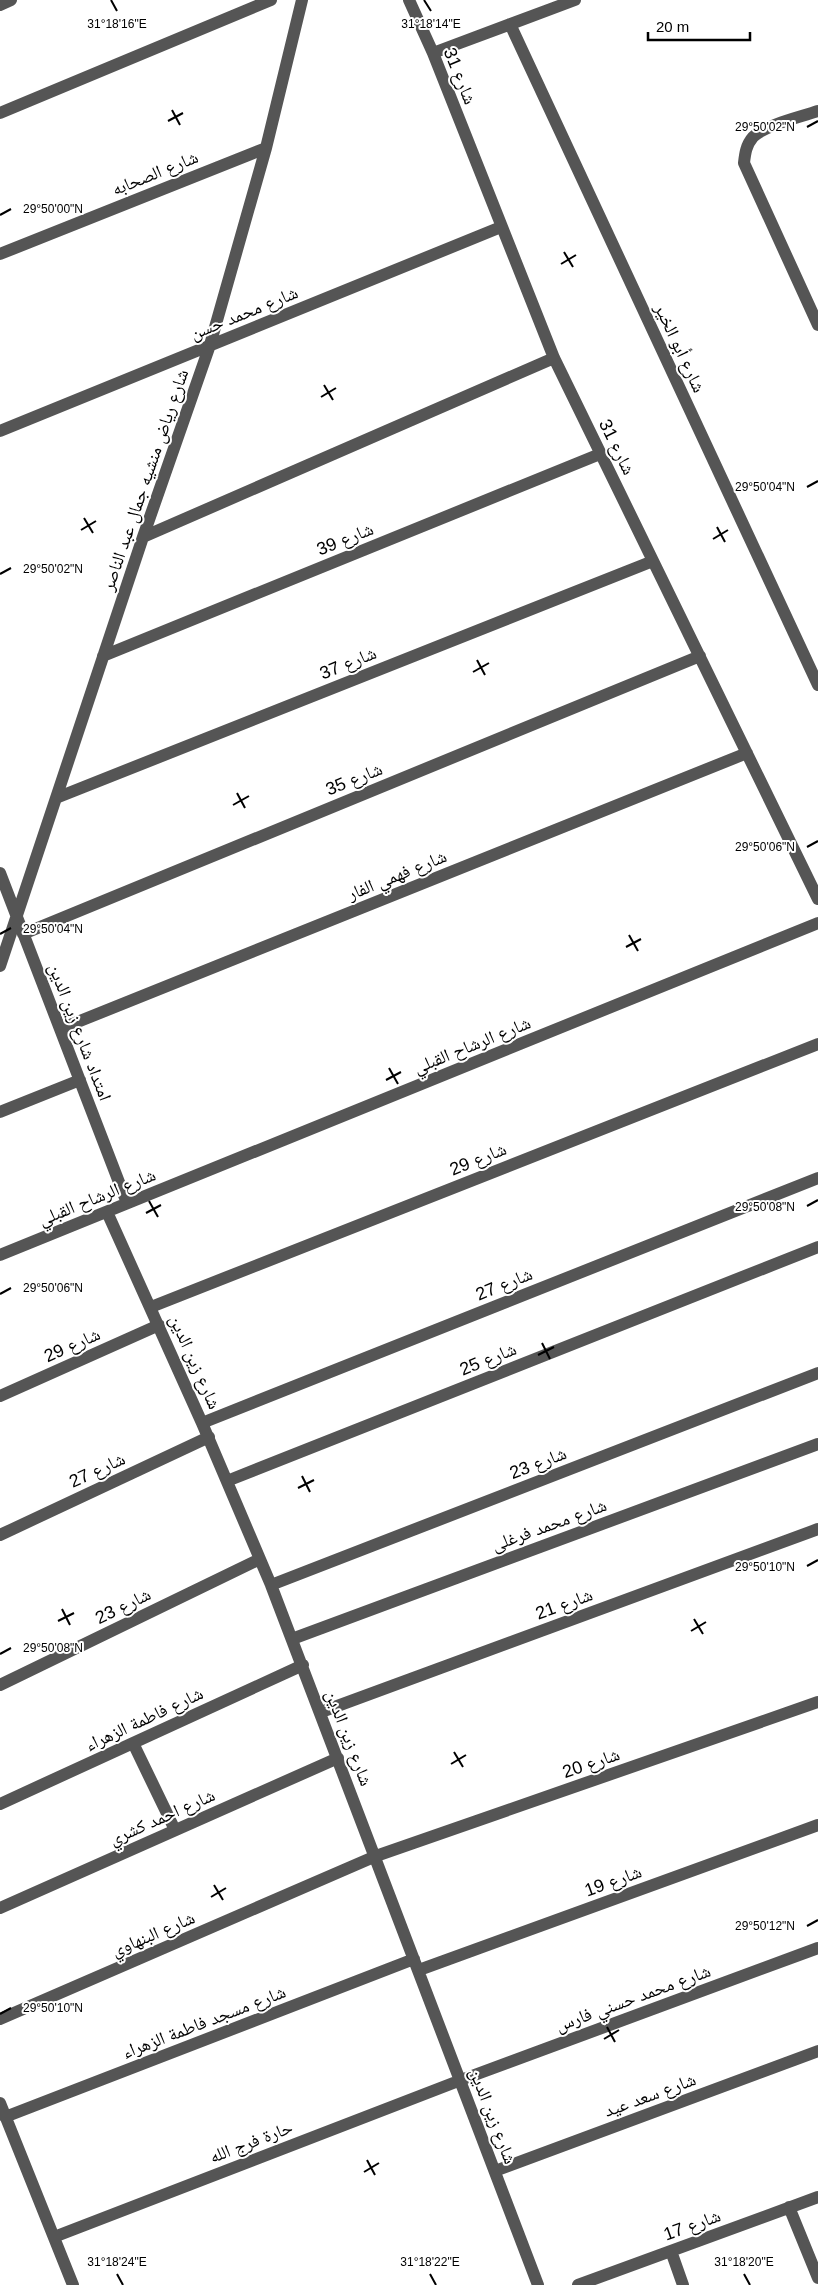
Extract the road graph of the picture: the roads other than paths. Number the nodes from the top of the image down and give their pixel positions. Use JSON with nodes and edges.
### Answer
{"nodes":[{"id":1,"x":11,"y":0,"type":"edge"},
{"id":2,"x":271,"y":0,"type":"edge"},
{"id":3,"x":302,"y":0,"type":"edge"},
{"id":4,"x":409,"y":0,"type":"edge"},
{"id":5,"x":575,"y":0,"type":"edge"},
{"id":6,"x":0,"y":5,"type":"edge"},
{"id":7,"x":510,"y":24,"type":"junction"},
{"id":8,"x":433,"y":53,"type":"junction"},
{"id":9,"x":818,"y":111,"type":"edge"},
{"id":10,"x":0,"y":113,"type":"edge"},
{"id":11,"x":266,"y":148,"type":"junction"},
{"id":12,"x":501,"y":227,"type":"junction"},
{"id":13,"x":0,"y":254,"type":"edge"},
{"id":14,"x":818,"y":325,"type":"edge"},
{"id":15,"x":210,"y":345,"type":"junction"},
{"id":16,"x":554,"y":358,"type":"junction"},
{"id":17,"x":0,"y":431,"type":"edge"},
{"id":18,"x":600,"y":454,"type":"junction"},
{"id":19,"x":143,"y":537,"type":"junction"},
{"id":20,"x":653,"y":562,"type":"junction"},
{"id":21,"x":103,"y":656,"type":"junction"},
{"id":22,"x":700,"y":656,"type":"junction"},
{"id":23,"x":818,"y":686,"type":"edge"},
{"id":24,"x":747,"y":753,"type":"junction"},
{"id":25,"x":56,"y":798,"type":"junction"},
{"id":26,"x":0,"y":873,"type":"edge"},
{"id":27,"x":818,"y":899,"type":"edge"},
{"id":28,"x":17,"y":916,"type":"junction"},
{"id":29,"x":818,"y":923,"type":"edge"},
{"id":30,"x":23,"y":934,"type":"junction"},
{"id":31,"x":0,"y":966,"type":"edge"},
{"id":32,"x":60,"y":1029,"type":"junction"},
{"id":33,"x":818,"y":1044,"type":"edge"},
{"id":34,"x":80,"y":1080,"type":"junction"},
{"id":35,"x":0,"y":1112,"type":"edge"},
{"id":36,"x":818,"y":1178,"type":"edge"},
{"id":37,"x":127,"y":1204,"type":"junction"},
{"id":38,"x":107,"y":1212,"type":"junction"},
{"id":39,"x":818,"y":1248,"type":"edge"},
{"id":40,"x":0,"y":1255,"type":"edge"},
{"id":41,"x":151,"y":1307,"type":"junction"},
{"id":42,"x":159,"y":1325,"type":"junction"},
{"id":43,"x":818,"y":1373,"type":"edge"},
{"id":44,"x":0,"y":1396,"type":"edge"},
{"id":45,"x":202,"y":1423,"type":"junction"},
{"id":46,"x":209,"y":1437,"type":"junction"},
{"id":47,"x":818,"y":1444,"type":"edge"},
{"id":48,"x":227,"y":1481,"type":"junction"},
{"id":49,"x":818,"y":1529,"type":"edge"},
{"id":50,"x":0,"y":1535,"type":"edge"},
{"id":51,"x":260,"y":1559,"type":"junction"},
{"id":52,"x":271,"y":1585,"type":"junction"},
{"id":53,"x":292,"y":1639,"type":"junction"},
{"id":54,"x":303,"y":1665,"type":"junction"},
{"id":55,"x":0,"y":1685,"type":"edge"},
{"id":56,"x":818,"y":1702,"type":"edge"},
{"id":57,"x":321,"y":1712,"type":"junction"},
{"id":58,"x":133,"y":1743,"type":"junction"},
{"id":59,"x":338,"y":1758,"type":"junction"},
{"id":60,"x":0,"y":1804,"type":"edge"},
{"id":61,"x":818,"y":1825,"type":"edge"},
{"id":62,"x":175,"y":1830,"type":"junction"},
{"id":63,"x":376,"y":1856,"type":"junction"},
{"id":64,"x":0,"y":1908,"type":"edge"},
{"id":65,"x":818,"y":1948,"type":"edge"},
{"id":66,"x":417,"y":1965,"type":"junction"},
{"id":67,"x":0,"y":2019,"type":"edge"},
{"id":68,"x":818,"y":2051,"type":"edge"},
{"id":69,"x":461,"y":2080,"type":"junction"},
{"id":70,"x":0,"y":2103,"type":"edge"},
{"id":71,"x":6,"y":2117,"type":"junction"},
{"id":72,"x":495,"y":2171,"type":"junction"},
{"id":73,"x":818,"y":2197,"type":"edge"},
{"id":74,"x":789,"y":2208,"type":"junction"},
{"id":75,"x":54,"y":2237,"type":"junction"},
{"id":76,"x":671,"y":2251,"type":"junction"},
{"id":77,"x":818,"y":2278,"type":"edge"},
{"id":78,"x":73,"y":2285,"type":"edge"},
{"id":79,"x":538,"y":2285,"type":"edge"},
{"id":80,"x":578,"y":2285,"type":"edge"},
{"id":81,"x":684,"y":2285,"type":"edge"}],
"edges":[{"from":1,"to":6,"type":"street"},
{"from":2,"to":10,"type":"street"},
{"from":3,"to":11,"type":"street","name":"شارع رياض منشيه جمال عبد الناصر"},
{"from":4,"to":8,"type":"street","name":"شارع 31"},
{"from":5,"to":7,"type":"street"},
{"from":7,"to":8,"type":"street"},
{"from":7,"to":23,"type":"street","name":"شارع أبو الخير"},
{"from":8,"to":12,"type":"street","name":"شارع 31"},
{"from":9,"to":14,"type":"street"},
{"from":11,"to":13,"type":"street","name":"شارع الصحابه"},
{"from":11,"to":15,"type":"street","name":"شارع رياض منشيه جمال عبد الناصر"},
{"from":12,"to":15,"type":"street","name":"شارع محمد حسن"},
{"from":12,"to":16,"type":"street","name":"شارع 31"},
{"from":15,"to":17,"type":"street","name":"شارع محمد حسن"},
{"from":15,"to":19,"type":"street","name":"شارع رياض منشيه جمال عبد الناصر"},
{"from":16,"to":18,"type":"street","name":"شارع 31"},
{"from":16,"to":19,"type":"street"},
{"from":18,"to":20,"type":"street","name":"شارع 31"},
{"from":18,"to":21,"type":"street","name":"شارع 39"},
{"from":19,"to":21,"type":"street","name":"شارع رياض منشيه جمال عبد الناصر"},
{"from":20,"to":22,"type":"street","name":"شارع 31"},
{"from":20,"to":25,"type":"street","name":"شارع 37"},
{"from":21,"to":25,"type":"street","name":"شارع رياض منشيه جمال عبد الناصر"},
{"from":22,"to":24,"type":"street","name":"شارع 31"},
{"from":22,"to":30,"type":"street","name":"شارع 35"},
{"from":24,"to":27,"type":"street","name":"شارع 31"},
{"from":24,"to":32,"type":"street","name":"شارع فهمي الفار"},
{"from":25,"to":28,"type":"street","name":"شارع رياض منشيه جمال عبد الناصر"},
{"from":26,"to":28,"type":"street","name":"امتداد شارع زين الدين"},
{"from":28,"to":30,"type":"street","name":"امتداد شارع زين الدين"},
{"from":28,"to":31,"type":"street","name":"شارع رياض منشيه جمال عبد الناصر"},
{"from":29,"to":37,"type":"street","name":"شارع الرشاح القبلي"},
{"from":30,"to":32,"type":"street","name":"امتداد شارع زين الدين"},
{"from":32,"to":34,"type":"street","name":"امتداد شارع زين الدين"},
{"from":33,"to":41,"type":"street","name":"شارع 29"},
{"from":34,"to":35,"type":"street"},
{"from":34,"to":37,"type":"street","name":"امتداد شارع زين الدين"},
{"from":36,"to":45,"type":"street","name":"شارع 27"},
{"from":37,"to":38,"type":"street","name":"شارع الرشاح القبلي"},
{"from":38,"to":40,"type":"street","name":"شارع الرشاح القبلي"},
{"from":38,"to":41,"type":"street","name":"شارع زين الدين"},
{"from":39,"to":48,"type":"street","name":"شارع 25"},
{"from":41,"to":42,"type":"street","name":"شارع زين الدين"},
{"from":42,"to":44,"type":"street","name":"شارع 29"},
{"from":42,"to":45,"type":"street","name":"شارع زين الدين"},
{"from":43,"to":52,"type":"street","name":"شارع 23"},
{"from":45,"to":46,"type":"street","name":"شارع زين الدين"},
{"from":46,"to":48,"type":"street","name":"شارع زين الدين"},
{"from":46,"to":50,"type":"street","name":"شارع 27"},
{"from":47,"to":53,"type":"street","name":"شارع محمد فرغلى"},
{"from":48,"to":51,"type":"street","name":"شارع زين الدين"},
{"from":49,"to":57,"type":"street","name":"شارع 21"},
{"from":51,"to":52,"type":"street","name":"شارع زين الدين"},
{"from":51,"to":55,"type":"street","name":"شارع 23"},
{"from":52,"to":53,"type":"street","name":"شارع زين الدين"},
{"from":53,"to":54,"type":"street","name":"شارع زين الدين"},
{"from":54,"to":57,"type":"street","name":"شارع زين الدين"},
{"from":54,"to":58,"type":"street","name":"شارع فاطمة الزهراء"},
{"from":56,"to":63,"type":"street","name":"شارع 20"},
{"from":57,"to":59,"type":"street","name":"شارع زين الدين"},
{"from":58,"to":60,"type":"street","name":"شارع فاطمة الزهراء"},
{"from":58,"to":62,"type":"street"},
{"from":59,"to":62,"type":"street","name":"شارع احمد كشري"},
{"from":59,"to":63,"type":"street","name":"شارع زين الدين"},
{"from":61,"to":66,"type":"street","name":"شارع 19"},
{"from":62,"to":64,"type":"street","name":"شارع احمد كشري"},
{"from":63,"to":66,"type":"street","name":"شارع زين الدين"},
{"from":63,"to":67,"type":"street","name":"شارع البنهاوي"},
{"from":65,"to":69,"type":"street","name":"شارع محمد حسني فارس"},
{"from":66,"to":69,"type":"street","name":"شارع زين الدين"},
{"from":66,"to":71,"type":"street","name":"شارع مسجد فاطمة الزهراء"},
{"from":68,"to":72,"type":"street","name":"شارع سعد عيد"},
{"from":69,"to":72,"type":"street","name":"شارع زين الدين"},
{"from":69,"to":75,"type":"street","name":"حارة فرج الله"},
{"from":70,"to":71,"type":"street"},
{"from":71,"to":75,"type":"street"},
{"from":72,"to":79,"type":"street","name":"شارع زين الدين"},
{"from":73,"to":74,"type":"street","name":"شارع 17"},
{"from":74,"to":76,"type":"street","name":"شارع 17"},
{"from":74,"to":77,"type":"street"},
{"from":75,"to":78,"type":"street"},
{"from":76,"to":80,"type":"street","name":"شارع 17"},
{"from":76,"to":81,"type":"street"}]}
